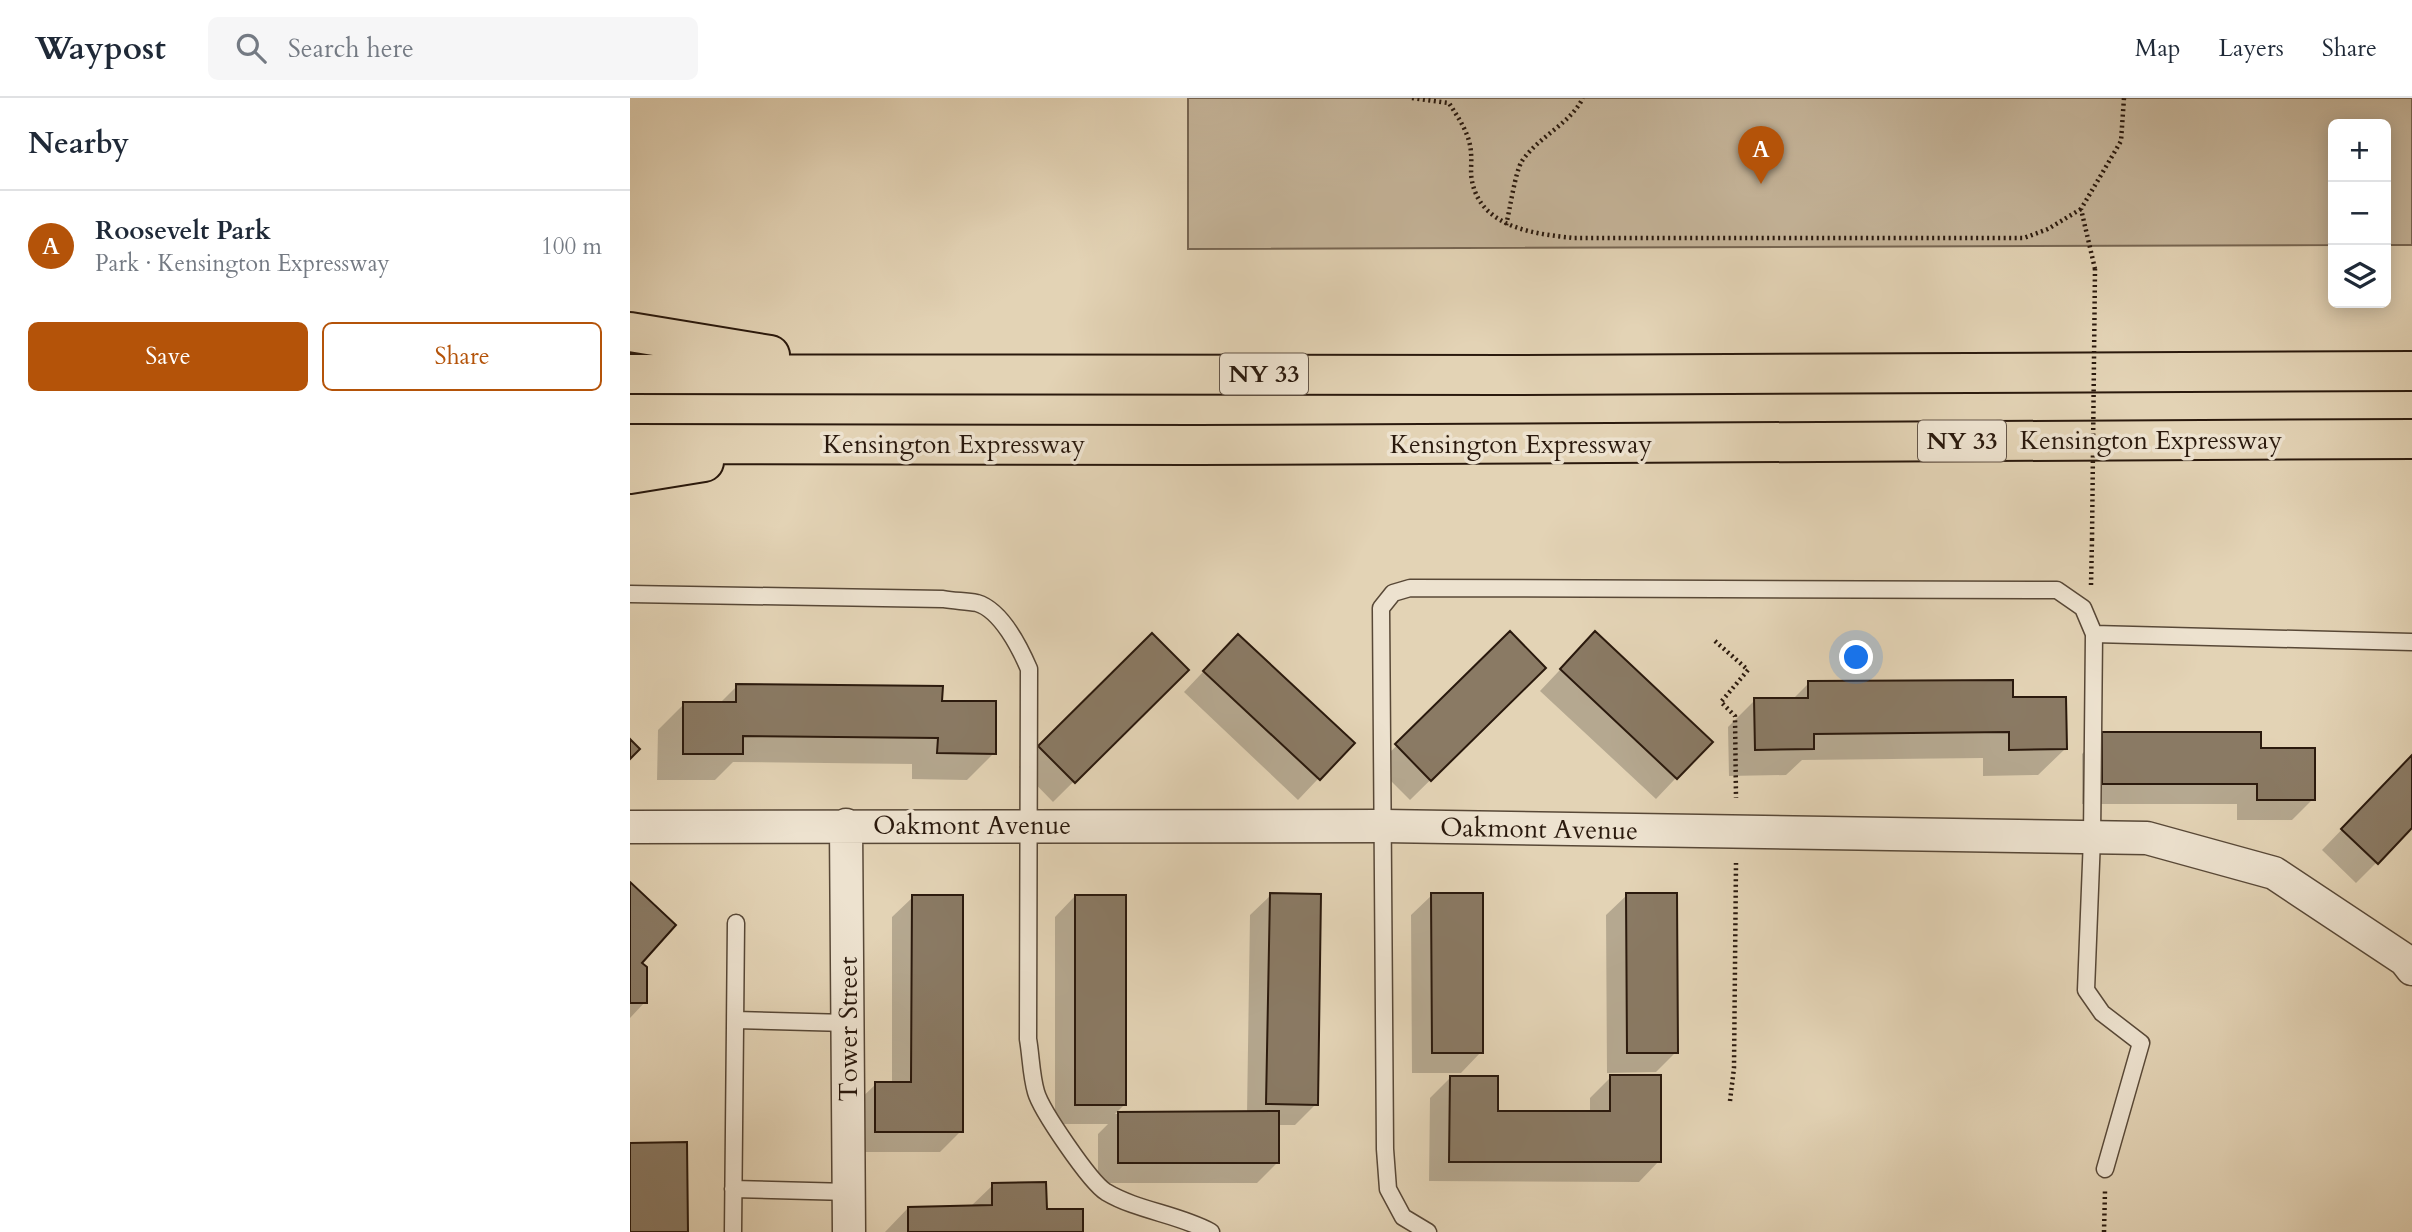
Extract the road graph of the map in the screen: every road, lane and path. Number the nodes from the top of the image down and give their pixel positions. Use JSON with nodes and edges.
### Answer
{"nodes":[{"id":1,"x":1412,"y":98,"type":"edge"},
{"id":2,"x":1583,"y":98,"type":"edge"},
{"id":3,"x":2124,"y":98,"type":"edge"},
{"id":4,"x":2081,"y":209,"type":"junction"},
{"id":5,"x":1506,"y":225,"type":"junction"},
{"id":6,"x":630,"y":332,"type":"edge"},
{"id":7,"x":2412,"y":371,"type":"edge"},
{"id":8,"x":876,"y":373,"type":"junction"},
{"id":9,"x":630,"y":374,"type":"edge"},
{"id":10,"x":2412,"y":439,"type":"edge"},
{"id":11,"x":809,"y":443,"type":"junction"},
{"id":12,"x":630,"y":444,"type":"edge"},
{"id":13,"x":630,"y":474,"type":"edge"},
{"id":14,"x":2091,"y":590,"type":"dead end"},
{"id":15,"x":630,"y":594,"type":"edge"},
{"id":16,"x":2094,"y":634,"type":"junction"},
{"id":17,"x":2412,"y":642,"type":"edge"},
{"id":18,"x":846,"y":825,"type":"junction"},
{"id":19,"x":1030,"y":825,"type":"junction"},
{"id":20,"x":1384,"y":826,"type":"junction"},
{"id":21,"x":630,"y":827,"type":"edge"},
{"id":22,"x":2092,"y":838,"type":"junction"},
{"id":23,"x":736,"y":923,"type":"dead end"},
{"id":24,"x":2412,"y":969,"type":"edge"},
{"id":25,"x":736,"y":1020,"type":"junction"},
{"id":26,"x":848,"y":1023,"type":"junction"},
{"id":27,"x":2105,"y":1169,"type":"joint"},
{"id":28,"x":733,"y":1189,"type":"junction"},
{"id":29,"x":849,"y":1192,"type":"junction"},
{"id":30,"x":733,"y":1232,"type":"edge"},
{"id":31,"x":849,"y":1232,"type":"edge"},
{"id":32,"x":1211,"y":1232,"type":"edge"},
{"id":33,"x":1427,"y":1232,"type":"edge"},
{"id":34,"x":2104,"y":1232,"type":"edge"}],
"edges":[{"from":1,"to":5,"type":"path"},
{"from":2,"to":5,"type":"path"},
{"from":3,"to":4,"type":"path"},
{"from":4,"to":5,"type":"path"},
{"from":4,"to":14,"type":"path","bridge":true},
{"from":6,"to":8,"type":"highway"},
{"from":7,"to":8,"type":"highway","number":"NY 33"},
{"from":8,"to":9,"type":"highway","number":"NY 33"},
{"from":10,"to":11,"type":"highway","name":"Kensington Expressway","number":"NY 33"},
{"from":11,"to":12,"type":"highway","name":"Kensington Expressway","number":"NY 33"},
{"from":11,"to":13,"type":"highway"},
{"from":15,"to":19,"type":"lane"},
{"from":16,"to":17,"type":"lane"},
{"from":16,"to":20,"type":"lane"},
{"from":16,"to":22,"type":"lane"},
{"from":18,"to":19,"type":"street","name":"Oakmont Avenue"},
{"from":18,"to":21,"type":"street","name":"Oakmont Avenue"},
{"from":18,"to":26,"type":"street","name":"Tower Street"},
{"from":19,"to":20,"type":"street","name":"Oakmont Avenue"},
{"from":19,"to":32,"type":"lane"},
{"from":20,"to":22,"type":"street","name":"Oakmont Avenue"},
{"from":20,"to":33,"type":"lane"},
{"from":22,"to":24,"type":"street","name":"Oakmont Avenue"},
{"from":22,"to":27,"type":"lane"},
{"from":23,"to":25,"type":"lane"},
{"from":25,"to":26,"type":"lane"},
{"from":25,"to":28,"type":"lane"},
{"from":26,"to":29,"type":"street","name":"Tower Street"},
{"from":27,"to":34,"type":"path"},
{"from":28,"to":29,"type":"lane"},
{"from":28,"to":30,"type":"lane"},
{"from":29,"to":31,"type":"street","name":"Tower Street"}]}
